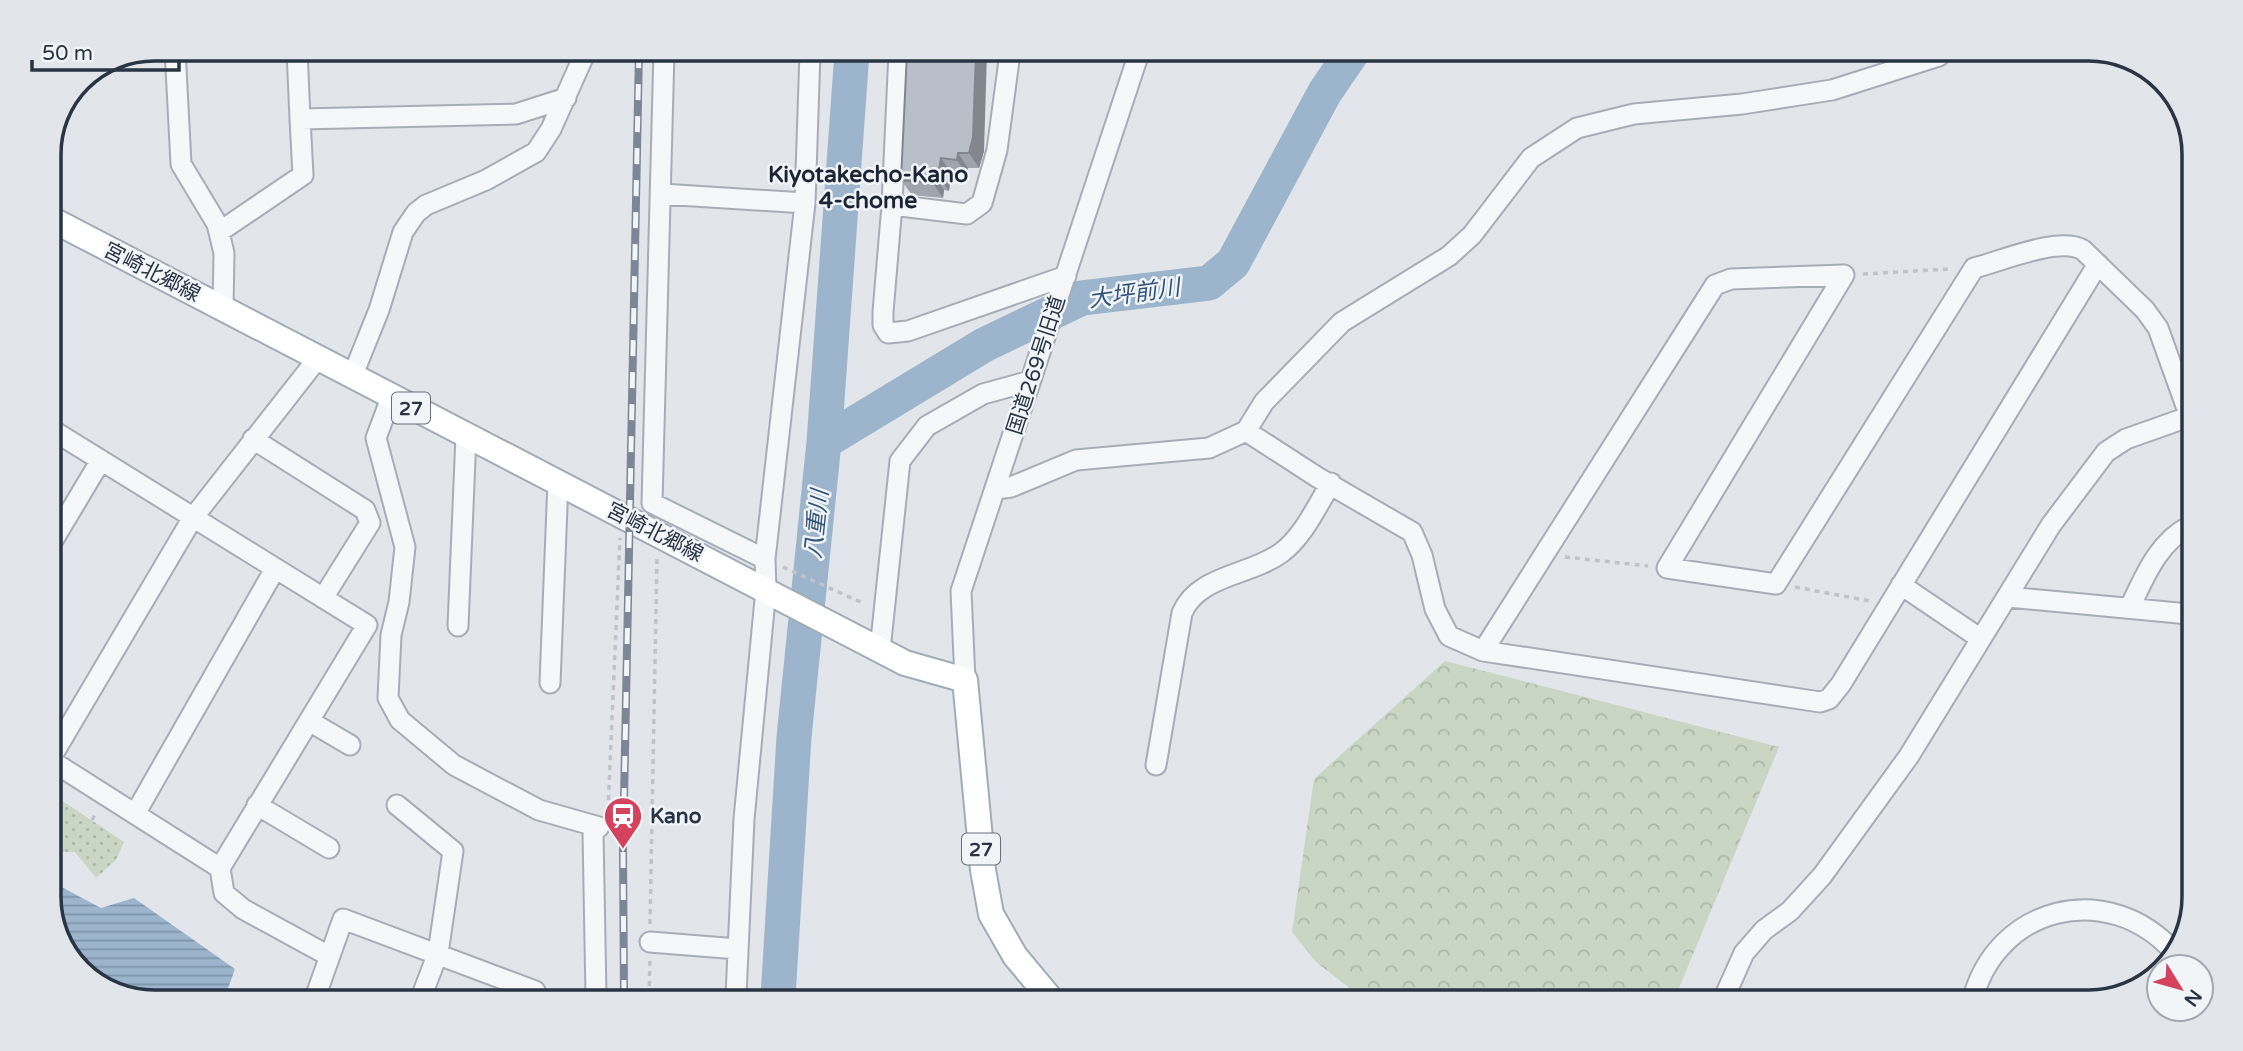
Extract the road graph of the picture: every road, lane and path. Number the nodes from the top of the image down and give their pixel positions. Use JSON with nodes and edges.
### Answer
{"nodes":[{"id":1,"x":176,"y":61,"type":"edge"},
{"id":2,"x":297,"y":61,"type":"edge"},
{"id":3,"x":582,"y":61,"type":"edge"},
{"id":4,"x":664,"y":61,"type":"edge"},
{"id":5,"x":810,"y":61,"type":"edge"},
{"id":6,"x":899,"y":61,"type":"edge"},
{"id":7,"x":1009,"y":61,"type":"edge"},
{"id":8,"x":1136,"y":61,"type":"edge"},
{"id":9,"x":1923,"y":61,"type":"edge"},
{"id":10,"x":566,"y":97,"type":"junction"},
{"id":11,"x":300,"y":119,"type":"junction"},
{"id":12,"x":662,"y":194,"type":"junction"},
{"id":13,"x":805,"y":203,"type":"junction"},
{"id":14,"x":892,"y":205,"type":"junction"},
{"id":15,"x":61,"y":224,"type":"edge"},
{"id":16,"x":219,"y":232,"type":"junction"},
{"id":17,"x":2098,"y":264,"type":"junction"},
{"id":18,"x":1974,"y":268,"type":"junction"},
{"id":19,"x":1843,"y":275,"type":"junction"},
{"id":20,"x":1063,"y":284,"type":"junction"},
{"id":21,"x":223,"y":308,"type":"junction"},
{"id":22,"x":318,"y":358,"type":"junction"},
{"id":23,"x":352,"y":377,"type":"junction"},
{"id":24,"x":1030,"y":381,"type":"junction"},
{"id":25,"x":2182,"y":393,"type":"edge"},
{"id":26,"x":391,"y":398,"type":"junction"},
{"id":27,"x":2182,"y":420,"type":"edge"},
{"id":28,"x":1247,"y":431,"type":"junction"},
{"id":29,"x":61,"y":435,"type":"edge"},
{"id":30,"x":466,"y":436,"type":"junction"},
{"id":31,"x":253,"y":439,"type":"junction"},
{"id":32,"x":101,"y":460,"type":"junction"},
{"id":33,"x":558,"y":481,"type":"junction"},
{"id":34,"x":1331,"y":482,"type":"junction"},
{"id":35,"x":996,"y":489,"type":"junction"},
{"id":36,"x":621,"y":515,"type":"junction"},
{"id":37,"x":192,"y":519,"type":"junction"},
{"id":38,"x":61,"y":527,"type":"edge"},
{"id":39,"x":2182,"y":530,"type":"edge"},
{"id":40,"x":657,"y":534,"type":"junction"},
{"id":41,"x":1544,"y":554,"type":"junction"},
{"id":42,"x":765,"y":559,"type":"junction"},
{"id":43,"x":1667,"y":568,"type":"junction"},
{"id":44,"x":275,"y":569,"type":"junction"},
{"id":45,"x":1776,"y":584,"type":"junction"},
{"id":46,"x":1901,"y":585,"type":"junction"},
{"id":47,"x":770,"y":592,"type":"junction"},
{"id":48,"x":2008,"y":597,"type":"junction"},
{"id":49,"x":323,"y":598,"type":"junction"},
{"id":50,"x":1889,"y":605,"type":"junction"},
{"id":51,"x":2130,"y":607,"type":"junction"},
{"id":52,"x":883,"y":612,"type":"junction"},
{"id":53,"x":2182,"y":613,"type":"edge"},
{"id":54,"x":458,"y":626,"type":"dead end"},
{"id":55,"x":1981,"y":639,"type":"junction"},
{"id":56,"x":872,"y":646,"type":"junction"},
{"id":57,"x":1483,"y":651,"type":"junction"},
{"id":58,"x":965,"y":680,"type":"junction"},
{"id":59,"x":550,"y":683,"type":"dead end"},
{"id":60,"x":309,"y":721,"type":"junction"},
{"id":61,"x":61,"y":740,"type":"edge"},
{"id":62,"x":350,"y":745,"type":"dead end"},
{"id":63,"x":1156,"y":765,"type":"dead end"},
{"id":64,"x":61,"y":768,"type":"edge"},
{"id":65,"x":257,"y":805,"type":"junction"},
{"id":66,"x":397,"y":805,"type":"dead end"},
{"id":67,"x":135,"y":814,"type":"junction"},
{"id":68,"x":599,"y":827,"type":"junction"},
{"id":69,"x":329,"y":848,"type":"dead end"},
{"id":70,"x":220,"y":868,"type":"junction"},
{"id":71,"x":650,"y":943,"type":"junction"},
{"id":72,"x":2167,"y":946,"type":"edge"},
{"id":73,"x":738,"y":949,"type":"junction"},
{"id":74,"x":438,"y":953,"type":"junction"},
{"id":75,"x":329,"y":956,"type":"junction"},
{"id":76,"x":318,"y":990,"type":"edge"},
{"id":77,"x":424,"y":990,"type":"edge"},
{"id":78,"x":535,"y":990,"type":"edge"},
{"id":79,"x":596,"y":990,"type":"edge"},
{"id":80,"x":649,"y":990,"type":"edge"},
{"id":81,"x":736,"y":990,"type":"edge"},
{"id":82,"x":1043,"y":990,"type":"edge"},
{"id":83,"x":1727,"y":990,"type":"edge"},
{"id":84,"x":1975,"y":990,"type":"edge"}],
"edges":[{"from":1,"to":16,"type":"street"},
{"from":2,"to":11,"type":"street"},
{"from":3,"to":10,"type":"street"},
{"from":4,"to":12,"type":"street"},
{"from":5,"to":13,"type":"street"},
{"from":6,"to":14,"type":"street"},
{"from":7,"to":14,"type":"street"},
{"from":8,"to":20,"type":"street","name":"国道269号旧道"},
{"from":9,"to":28,"type":"street"},
{"from":10,"to":11,"type":"street"},
{"from":10,"to":23,"type":"street"},
{"from":11,"to":16,"type":"street"},
{"from":12,"to":13,"type":"street"},
{"from":12,"to":42,"type":"street"},
{"from":13,"to":42,"type":"street"},
{"from":14,"to":20,"type":"street"},
{"from":15,"to":21,"type":"main road","name":"宮崎北郷線","number":"27"},
{"from":16,"to":21,"type":"street"},
{"from":17,"to":18,"type":"street"},
{"from":17,"to":25,"type":"street"},
{"from":17,"to":46,"type":"street"},
{"from":18,"to":19,"type":"path"},
{"from":18,"to":45,"type":"street"},
{"from":19,"to":41,"type":"street"},
{"from":19,"to":43,"type":"street"},
{"from":20,"to":24,"type":"street","name":"国道269号旧道"},
{"from":21,"to":22,"type":"main road","name":"宮崎北郷線","number":"27"},
{"from":22,"to":23,"type":"main road","name":"宮崎北郷線","number":"27"},
{"from":22,"to":31,"type":"street"},
{"from":23,"to":26,"type":"main road","name":"宮崎北郷線","number":"27"},
{"from":24,"to":35,"type":"street","name":"国道269号旧道"},
{"from":24,"to":52,"type":"street"},
{"from":26,"to":30,"type":"main road","name":"宮崎北郷線","number":"27"},
{"from":26,"to":68,"type":"street"},
{"from":27,"to":48,"type":"street"},
{"from":28,"to":34,"type":"street"},
{"from":28,"to":35,"type":"street"},
{"from":29,"to":32,"type":"street"},
{"from":30,"to":33,"type":"main road","name":"宮崎北郷線","number":"27"},
{"from":30,"to":54,"type":"street"},
{"from":31,"to":37,"type":"street"},
{"from":31,"to":49,"type":"street"},
{"from":32,"to":37,"type":"street"},
{"from":32,"to":38,"type":"street"},
{"from":33,"to":36,"type":"main road","name":"宮崎北郷線","number":"27"},
{"from":33,"to":59,"type":"street"},
{"from":34,"to":57,"type":"street"},
{"from":34,"to":63,"type":"street"},
{"from":35,"to":58,"type":"street","name":"国道269号旧道"},
{"from":36,"to":40,"type":"main road","name":"宮崎北郷線","number":"27"},
{"from":36,"to":68,"type":"path"},
{"from":37,"to":44,"type":"street"},
{"from":37,"to":61,"type":"street"},
{"from":39,"to":51,"type":"street"},
{"from":40,"to":47,"type":"main road","name":"宮崎北郷線","number":"27"},
{"from":40,"to":71,"type":"path"},
{"from":41,"to":43,"type":"path"},
{"from":41,"to":57,"type":"street"},
{"from":42,"to":47,"type":"street"},
{"from":42,"to":52,"type":"path"},
{"from":43,"to":45,"type":"street"},
{"from":44,"to":49,"type":"street"},
{"from":44,"to":67,"type":"street"},
{"from":45,"to":50,"type":"path"},
{"from":46,"to":50,"type":"street"},
{"from":46,"to":55,"type":"street"},
{"from":47,"to":56,"type":"main road","name":"宮崎北郷線","number":"27"},
{"from":47,"to":73,"type":"street"},
{"from":48,"to":51,"type":"street"},
{"from":48,"to":55,"type":"street"},
{"from":49,"to":60,"type":"street"},
{"from":50,"to":57,"type":"street"},
{"from":51,"to":53,"type":"street"},
{"from":52,"to":56,"type":"street"},
{"from":55,"to":83,"type":"street"},
{"from":56,"to":58,"type":"main road","name":"宮崎北郷線","number":"27"},
{"from":58,"to":82,"type":"main road","number":"27"},
{"from":60,"to":62,"type":"street"},
{"from":60,"to":65,"type":"street"},
{"from":64,"to":67,"type":"street"},
{"from":65,"to":69,"type":"street"},
{"from":65,"to":70,"type":"street"},
{"from":66,"to":74,"type":"street"},
{"from":67,"to":70,"type":"street"},
{"from":68,"to":79,"type":"street"},
{"from":70,"to":75,"type":"street"},
{"from":71,"to":73,"type":"street"},
{"from":71,"to":80,"type":"path"},
{"from":72,"to":84,"type":"street"},
{"from":73,"to":81,"type":"street"},
{"from":74,"to":75,"type":"street"},
{"from":74,"to":77,"type":"street"},
{"from":74,"to":78,"type":"street"},
{"from":75,"to":76,"type":"street"}]}
